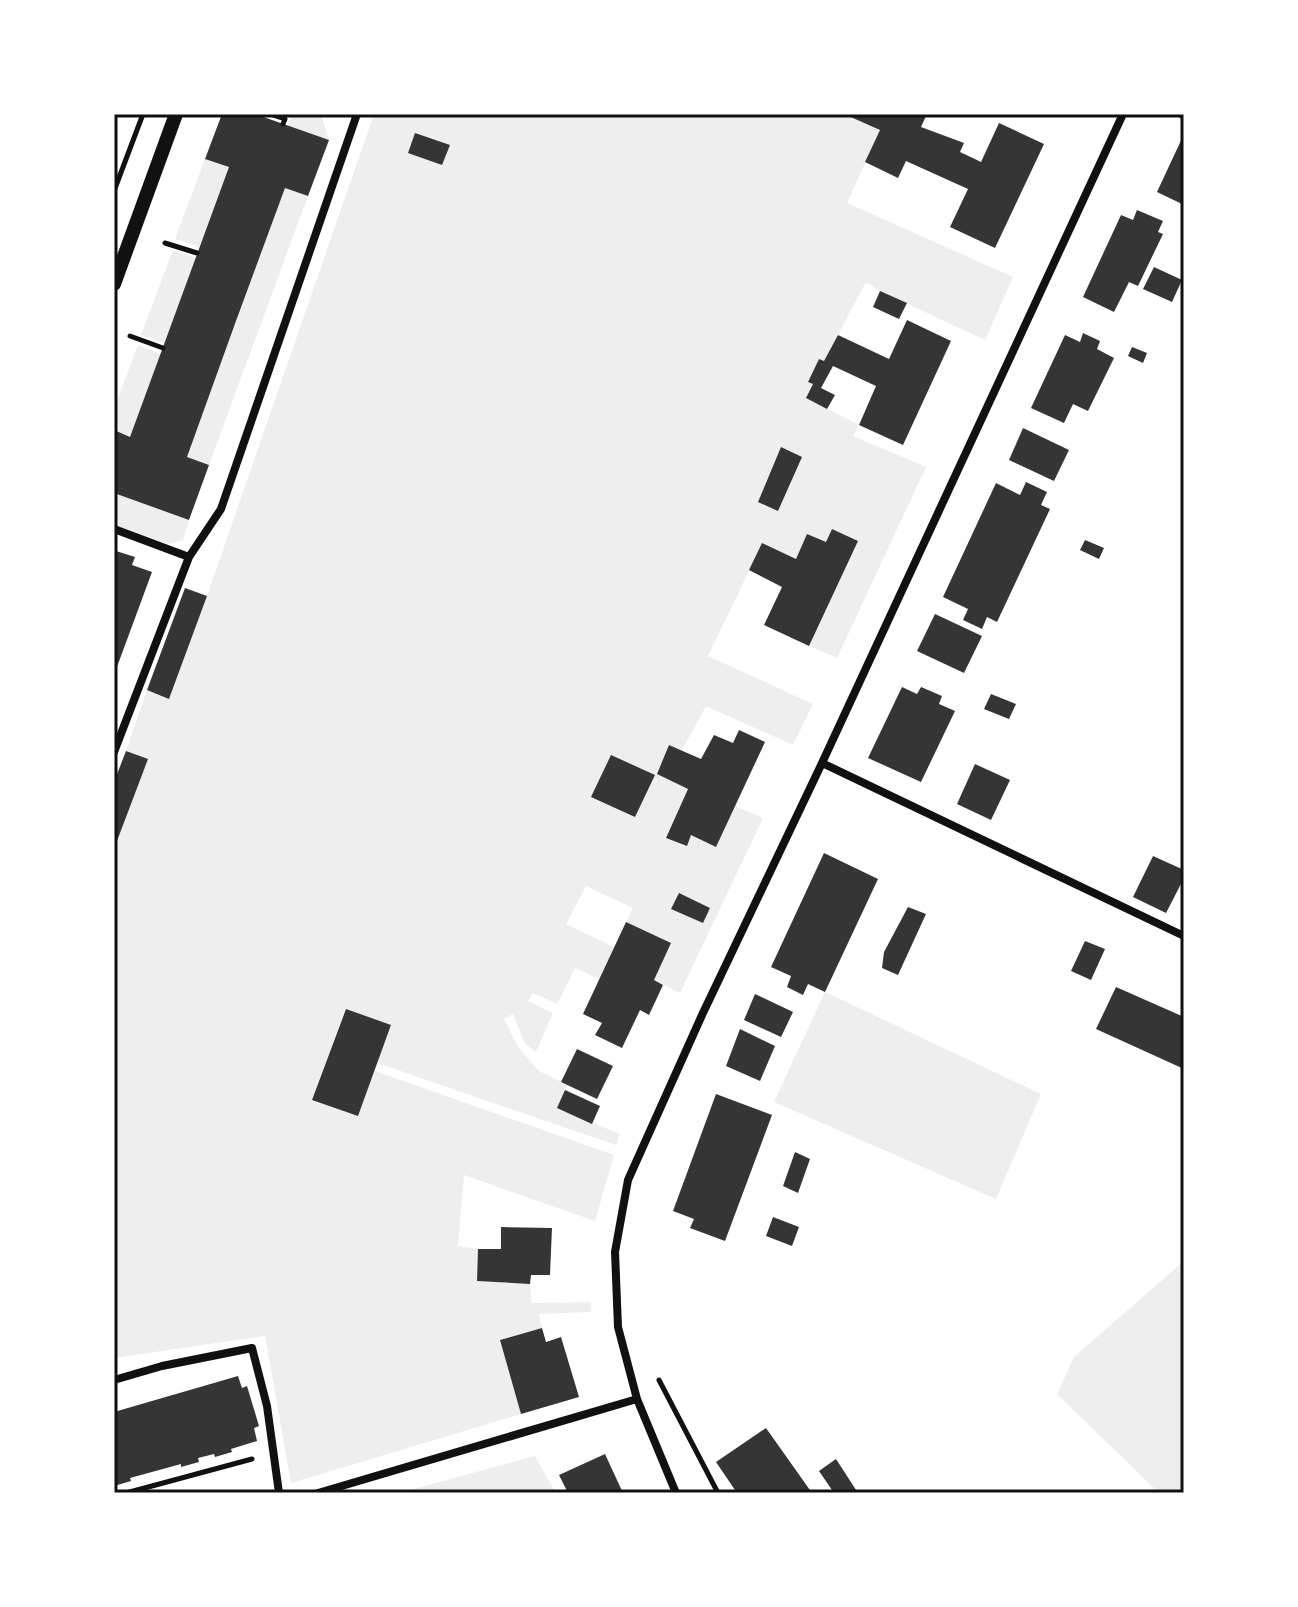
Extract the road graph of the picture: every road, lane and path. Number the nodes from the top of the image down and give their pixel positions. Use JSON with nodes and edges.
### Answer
{"nodes":[{"id":1,"x":143,"y":114,"type":"edge"},
{"id":2,"x":176,"y":114,"type":"edge"},
{"id":3,"x":270,"y":114,"type":"edge"},
{"id":4,"x":357,"y":114,"type":"edge"},
{"id":5,"x":1123,"y":114,"type":"edge"},
{"id":6,"x":1178,"y":114,"type":"edge"},
{"id":7,"x":1184,"y":117,"type":"edge"},
{"id":8,"x":283,"y":124,"type":"dead end"},
{"id":9,"x":114,"y":191,"type":"edge"},
{"id":10,"x":165,"y":243,"type":"dead end"},
{"id":11,"x":197,"y":253,"type":"dead end"},
{"id":12,"x":114,"y":284,"type":"edge"},
{"id":13,"x":130,"y":336,"type":"dead end"},
{"id":14,"x":163,"y":348,"type":"dead end"},
{"id":15,"x":114,"y":529,"type":"edge"},
{"id":16,"x":189,"y":557,"type":"junction"},
{"id":17,"x":114,"y":752,"type":"edge"},
{"id":18,"x":822,"y":763,"type":"junction"},
{"id":19,"x":1184,"y":936,"type":"edge"},
{"id":20,"x":659,"y":1379,"type":"dead end"},
{"id":21,"x":114,"y":1380,"type":"edge"},
{"id":22,"x":637,"y":1399,"type":"junction"},
{"id":23,"x":279,"y":1493,"type":"edge"},
{"id":24,"x":318,"y":1493,"type":"edge"},
{"id":25,"x":676,"y":1493,"type":"edge"},
{"id":26,"x":718,"y":1493,"type":"edge"}],
"edges":[{"from":1,"to":9,"type":"path"},
{"from":2,"to":12,"type":"street"},
{"from":3,"to":8,"type":"path"},
{"from":4,"to":16,"type":"street"},
{"from":5,"to":18,"type":"street"},
{"from":6,"to":7,"type":"path"},
{"from":10,"to":11,"type":"path"},
{"from":13,"to":14,"type":"path"},
{"from":15,"to":16,"type":"street"},
{"from":16,"to":17,"type":"street"},
{"from":18,"to":19,"type":"street"},
{"from":18,"to":22,"type":"street"},
{"from":20,"to":26,"type":"path"},
{"from":21,"to":23,"type":"street"},
{"from":22,"to":24,"type":"street"},
{"from":22,"to":25,"type":"street"}]}
